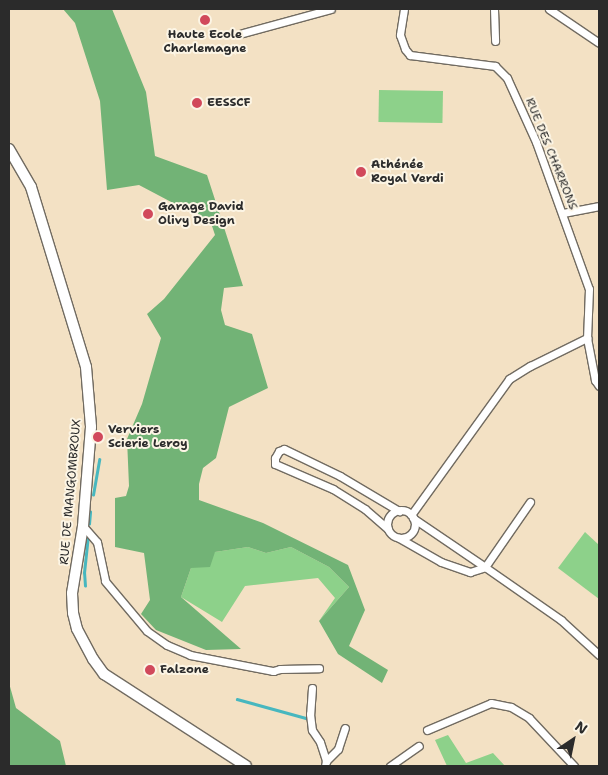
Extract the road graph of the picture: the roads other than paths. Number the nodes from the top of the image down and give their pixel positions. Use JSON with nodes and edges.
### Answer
{"nodes":[{"id":1,"x":331,"y":9,"type":"edge"},
{"id":2,"x":404,"y":9,"type":"edge"},
{"id":3,"x":494,"y":9,"type":"edge"},
{"id":4,"x":550,"y":9,"type":"edge"},
{"id":5,"x":243,"y":33,"type":"dead end"},
{"id":6,"x":495,"y":41,"type":"dead end"},
{"id":7,"x":599,"y":43,"type":"edge"},
{"id":8,"x":9,"y":149,"type":"edge"},
{"id":9,"x":599,"y":206,"type":"edge"},
{"id":10,"x":563,"y":213,"type":"junction"},
{"id":11,"x":587,"y":338,"type":"junction"},
{"id":12,"x":599,"y":386,"type":"edge"},
{"id":13,"x":340,"y":476,"type":"junction"},
{"id":14,"x":333,"y":489,"type":"junction"},
{"id":15,"x":530,"y":502,"type":"dead end"},
{"id":16,"x":399,"y":511,"type":"junction"},
{"id":17,"x":412,"y":517,"type":"junction"},
{"id":18,"x":83,"y":526,"type":"junction"},
{"id":19,"x":388,"y":529,"type":"junction"},
{"id":20,"x":399,"y":538,"type":"junction"},
{"id":21,"x":485,"y":567,"type":"junction"},
{"id":22,"x":599,"y":655,"type":"edge"},
{"id":23,"x":319,"y":668,"type":"dead end"},
{"id":24,"x":312,"y":688,"type":"dead end"},
{"id":25,"x":345,"y":728,"type":"dead end"},
{"id":26,"x":427,"y":730,"type":"dead end"},
{"id":27,"x":419,"y":746,"type":"dead end"},
{"id":28,"x":326,"y":764,"type":"edge"},
{"id":29,"x":242,"y":765,"type":"edge"},
{"id":30,"x":390,"y":766,"type":"edge"},
{"id":31,"x":574,"y":766,"type":"edge"}],
"edges":[{"from":1,"to":5,"type":"street"},
{"from":2,"to":10,"type":"street","name":"RUE DES CHARRONS"},
{"from":3,"to":6,"type":"street"},
{"from":4,"to":7,"type":"street"},
{"from":8,"to":18,"type":"main road","name":"RUE DE MANGOMBROUX"},
{"from":9,"to":10,"type":"street"},
{"from":10,"to":11,"type":"street","name":"RUE DES CHARRONS"},
{"from":11,"to":12,"type":"street","name":"RUE DES CHARRONS"},
{"from":11,"to":17,"type":"street"},
{"from":13,"to":14,"type":"street"},
{"from":13,"to":14,"type":"street"},
{"from":13,"to":16,"type":"street"},
{"from":14,"to":19,"type":"street"},
{"from":15,"to":21,"type":"street"},
{"from":16,"to":17,"type":"street"},
{"from":16,"to":19,"type":"street"},
{"from":17,"to":20,"type":"street"},
{"from":17,"to":21,"type":"street"},
{"from":18,"to":23,"type":"street"},
{"from":18,"to":29,"type":"main road","name":"RUE DE MANGOMBROUX"},
{"from":19,"to":20,"type":"street"},
{"from":20,"to":21,"type":"street"},
{"from":21,"to":22,"type":"street"},
{"from":24,"to":28,"type":"street"},
{"from":25,"to":28,"type":"street"},
{"from":26,"to":31,"type":"street"},
{"from":27,"to":30,"type":"street"}]}
